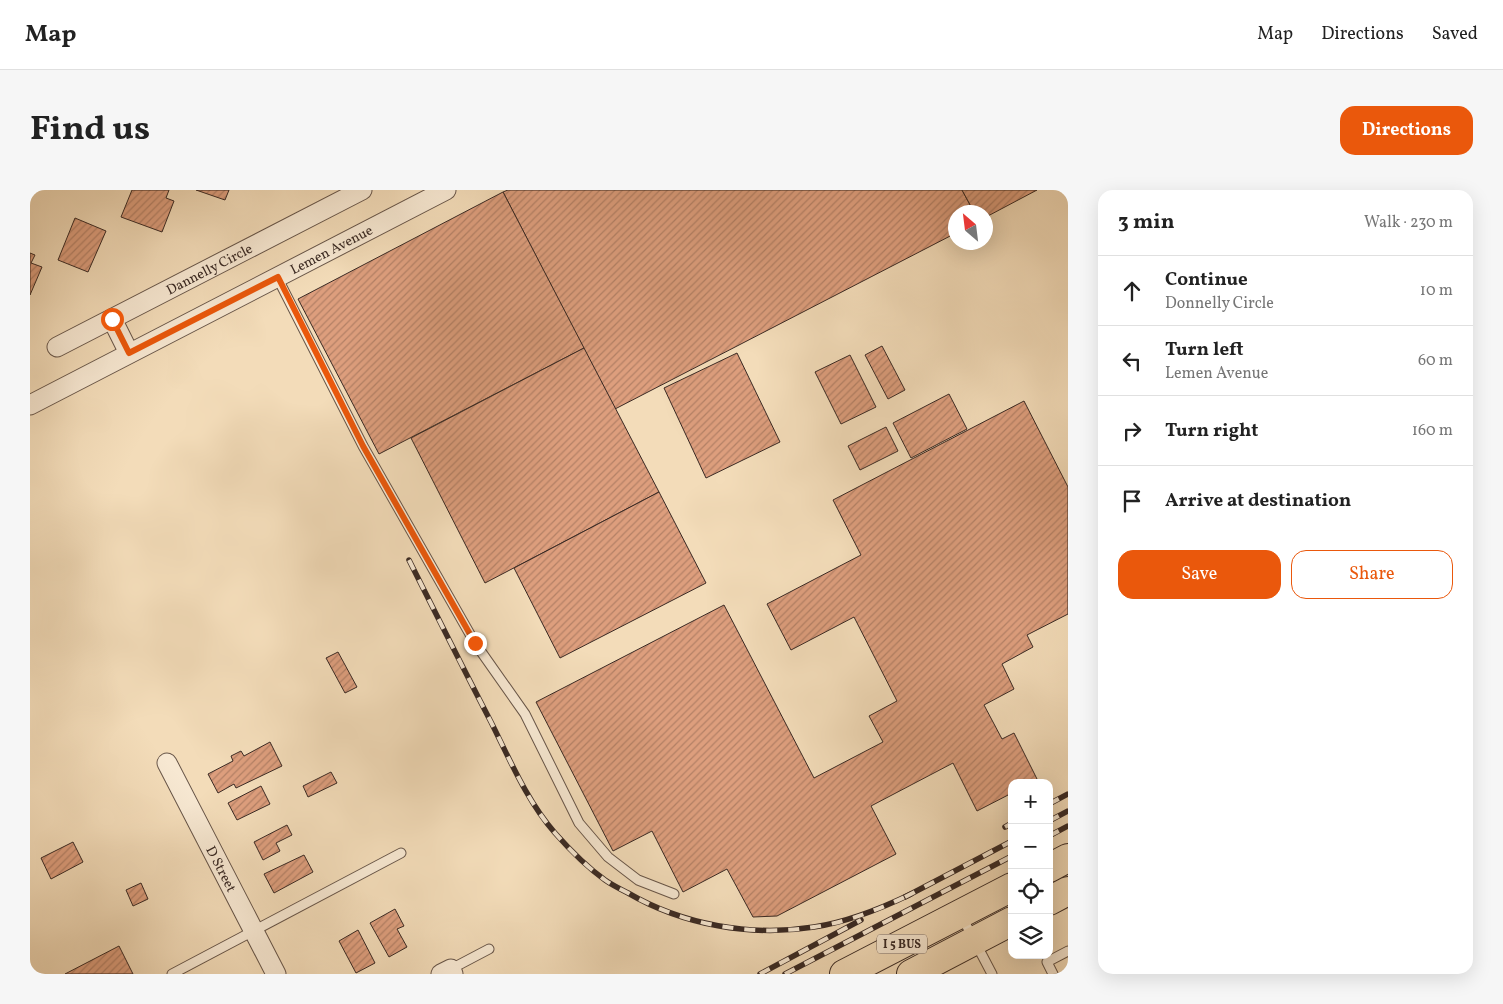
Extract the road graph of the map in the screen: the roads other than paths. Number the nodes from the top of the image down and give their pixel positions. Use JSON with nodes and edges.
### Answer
{"nodes":[{"id":1,"x":362,"y":190,"type":"edge"},
{"id":2,"x":446,"y":190,"type":"edge"},
{"id":3,"x":278,"y":277,"type":"junction"},
{"id":4,"x":112,"y":319,"type":"junction"},
{"id":5,"x":57,"y":347,"type":"dead end"},
{"id":6,"x":129,"y":353,"type":"junction"},
{"id":7,"x":30,"y":405,"type":"edge"},
{"id":8,"x":167,"y":763,"type":"dead end"},
{"id":9,"x":401,"y":854,"type":"dead end"},
{"id":10,"x":1068,"y":858,"type":"edge"},
{"id":11,"x":1053,"y":866,"type":"edge"},
{"id":12,"x":1008,"y":889,"type":"edge"},
{"id":13,"x":1068,"y":891,"type":"edge"},
{"id":14,"x":674,"y":894,"type":"dead end"},
{"id":15,"x":1053,"y":899,"type":"edge"},
{"id":16,"x":960,"y":914,"type":"junction"},
{"id":17,"x":1008,"y":923,"type":"edge"},
{"id":18,"x":254,"y":931,"type":"junction"},
{"id":19,"x":974,"y":941,"type":"junction"},
{"id":20,"x":490,"y":949,"type":"dead end"},
{"id":21,"x":1068,"y":951,"type":"edge"},
{"id":22,"x":449,"y":972,"type":"edge"},
{"id":23,"x":172,"y":974,"type":"edge"},
{"id":24,"x":276,"y":974,"type":"edge"},
{"id":25,"x":844,"y":974,"type":"edge"},
{"id":26,"x":911,"y":974,"type":"edge"},
{"id":27,"x":992,"y":974,"type":"edge"},
{"id":28,"x":1053,"y":974,"type":"edge"}],
"edges":[{"from":1,"to":4,"type":"street","name":"Dannelly Circle"},
{"from":2,"to":3,"type":"street","name":"Lemen Avenue"},
{"from":3,"to":6,"type":"street","name":"Lemen Avenue"},
{"from":3,"to":14,"type":"lane"},
{"from":4,"to":5,"type":"street","name":"Dannelly Circle"},
{"from":4,"to":6,"type":"street"},
{"from":6,"to":7,"type":"street","name":"Lemen Avenue"},
{"from":8,"to":18,"type":"street","name":"D Street"},
{"from":9,"to":18,"type":"lane"},
{"from":10,"to":11,"type":"main road"},
{"from":12,"to":16,"type":"main road","number":"I 5 BUS"},
{"from":13,"to":15,"type":"main road"},
{"from":16,"to":19,"type":"lane"},
{"from":16,"to":25,"type":"main road","number":"I 5 BUS"},
{"from":17,"to":19,"type":"main road","number":"I 5 BUS"},
{"from":18,"to":23,"type":"lane"},
{"from":18,"to":24,"type":"street","name":"D Street"},
{"from":19,"to":26,"type":"main road","number":"I 5 BUS"},
{"from":19,"to":27,"type":"lane"},
{"from":20,"to":22,"type":"lane"},
{"from":21,"to":28,"type":"lane"}]}
